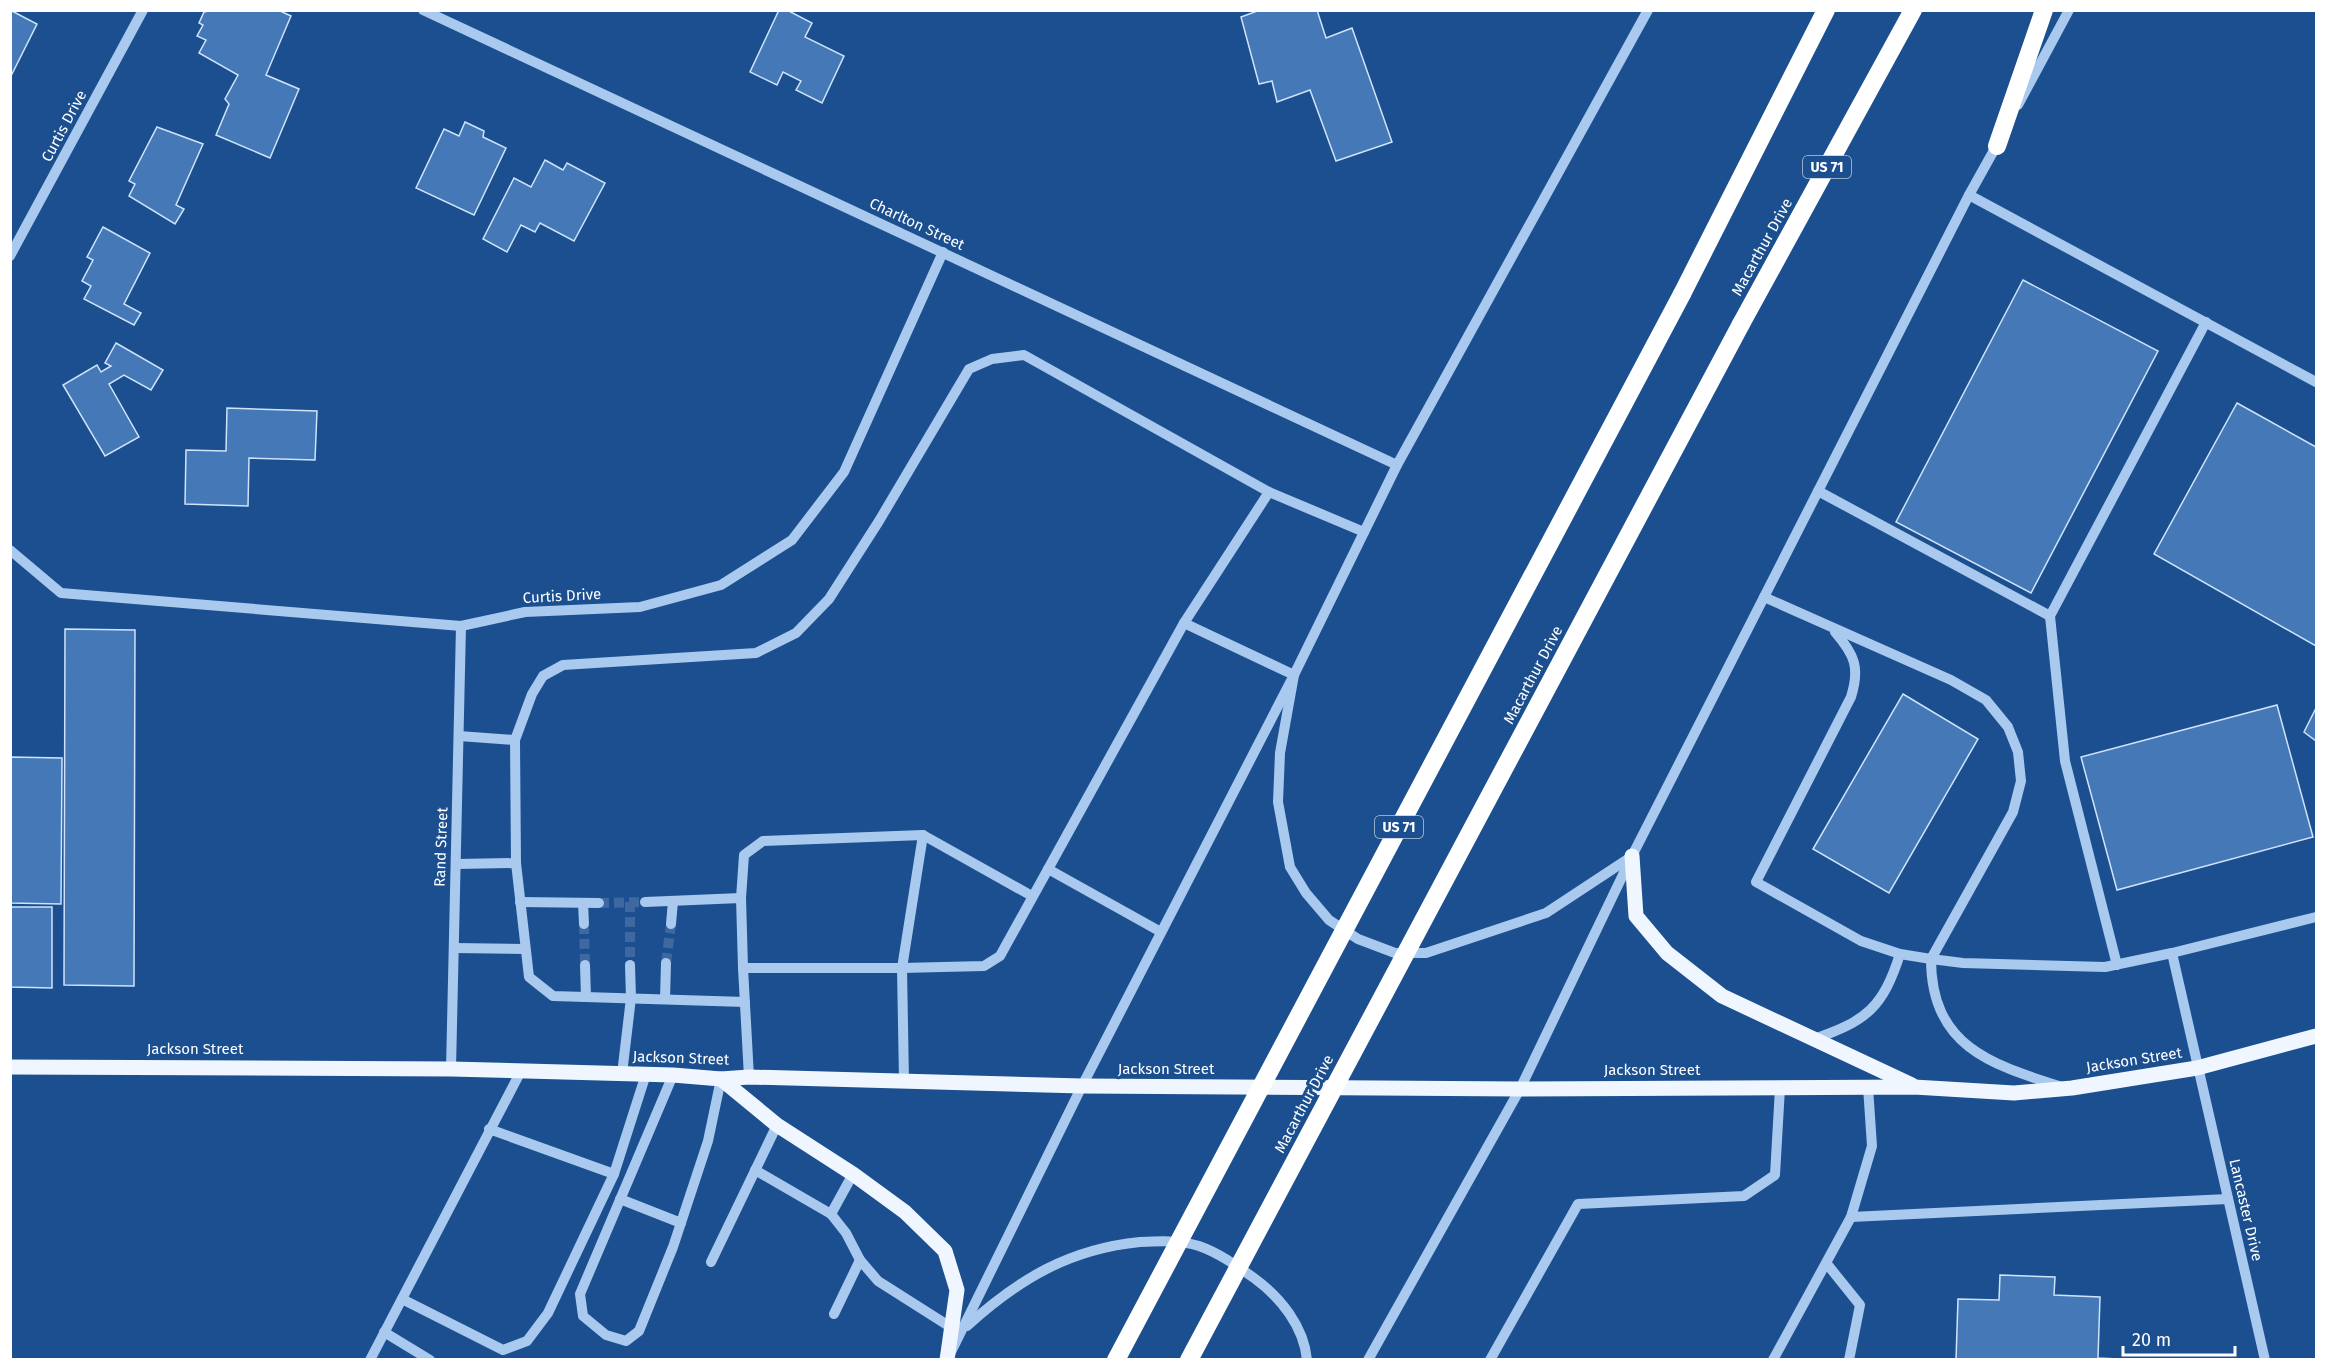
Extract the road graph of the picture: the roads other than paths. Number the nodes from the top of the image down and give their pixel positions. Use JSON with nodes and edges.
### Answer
{"nodes":[{"id":1,"x":143,"y":10,"type":"edge"},
{"id":2,"x":423,"y":10,"type":"edge"},
{"id":3,"x":1648,"y":10,"type":"edge"},
{"id":4,"x":1826,"y":10,"type":"edge"},
{"id":5,"x":1913,"y":10,"type":"edge"},
{"id":6,"x":2043,"y":10,"type":"edge"},
{"id":7,"x":2069,"y":10,"type":"edge"},
{"id":8,"x":1997,"y":146,"type":"junction"},
{"id":9,"x":1969,"y":195,"type":"junction"},
{"id":10,"x":943,"y":252,"type":"junction"},
{"id":11,"x":10,"y":256,"type":"edge"},
{"id":12,"x":2206,"y":322,"type":"junction"},
{"id":13,"x":2316,"y":382,"type":"edge"},
{"id":14,"x":1397,"y":465,"type":"junction"},
{"id":15,"x":1818,"y":491,"type":"junction"},
{"id":16,"x":1269,"y":492,"type":"junction"},
{"id":17,"x":1364,"y":532,"type":"junction"},
{"id":18,"x":10,"y":550,"type":"edge"},
{"id":19,"x":1764,"y":597,"type":"junction"},
{"id":20,"x":2050,"y":616,"type":"junction"},
{"id":21,"x":1184,"y":623,"type":"junction"},
{"id":22,"x":461,"y":626,"type":"junction"},
{"id":23,"x":1833,"y":630,"type":"junction"},
{"id":24,"x":1294,"y":675,"type":"junction"},
{"id":25,"x":459,"y":736,"type":"junction"},
{"id":26,"x":515,"y":740,"type":"junction"},
{"id":27,"x":922,"y":835,"type":"junction"},
{"id":28,"x":1632,"y":856,"type":"junction"},
{"id":29,"x":516,"y":863,"type":"junction"},
{"id":30,"x":456,"y":864,"type":"junction"},
{"id":31,"x":1048,"y":869,"type":"junction"},
{"id":32,"x":1032,"y":896,"type":"junction"},
{"id":33,"x":741,"y":898,"type":"junction"},
{"id":34,"x":673,"y":900,"type":"junction"},
{"id":35,"x":520,"y":902,"type":"junction"},
{"id":36,"x":645,"y":902,"type":"tunnel mouth"},
{"id":37,"x":584,"y":903,"type":"junction"},
{"id":38,"x":599,"y":903,"type":"tunnel mouth"},
{"id":39,"x":2316,"y":916,"type":"edge"},
{"id":40,"x":584,"y":924,"type":"tunnel mouth"},
{"id":41,"x":671,"y":924,"type":"tunnel mouth"},
{"id":42,"x":1161,"y":932,"type":"junction"},
{"id":43,"x":454,"y":948,"type":"junction"},
{"id":44,"x":525,"y":949,"type":"junction"},
{"id":45,"x":2172,"y":953,"type":"junction"},
{"id":46,"x":1900,"y":954,"type":"junction"},
{"id":47,"x":1931,"y":959,"type":"junction"},
{"id":48,"x":666,"y":963,"type":"tunnel mouth"},
{"id":49,"x":2117,"y":964,"type":"junction"},
{"id":50,"x":585,"y":965,"type":"tunnel mouth"},
{"id":51,"x":630,"y":965,"type":"tunnel mouth"},
{"id":52,"x":743,"y":968,"type":"junction"},
{"id":53,"x":902,"y":968,"type":"junction"},
{"id":54,"x":586,"y":997,"type":"junction"},
{"id":55,"x":631,"y":998,"type":"junction"},
{"id":56,"x":665,"y":999,"type":"junction"},
{"id":57,"x":745,"y":1002,"type":"junction"},
{"id":58,"x":2316,"y":1036,"type":"edge"},
{"id":59,"x":1814,"y":1039,"type":"junction"},
{"id":60,"x":10,"y":1066,"type":"edge"},
{"id":61,"x":2197,"y":1068,"type":"junction"},
{"id":62,"x":451,"y":1069,"type":"junction"},
{"id":63,"x":521,"y":1071,"type":"junction"},
{"id":64,"x":622,"y":1074,"type":"junction"},
{"id":65,"x":646,"y":1074,"type":"junction"},
{"id":66,"x":673,"y":1075,"type":"junction"},
{"id":67,"x":749,"y":1077,"type":"junction"},
{"id":68,"x":721,"y":1079,"type":"junction"},
{"id":69,"x":904,"y":1082,"type":"junction"},
{"id":70,"x":1082,"y":1086,"type":"junction"},
{"id":71,"x":1868,"y":1087,"type":"junction"},
{"id":72,"x":1914,"y":1087,"type":"junction"},
{"id":73,"x":1779,"y":1088,"type":"junction"},
{"id":74,"x":2065,"y":1088,"type":"junction"},
{"id":75,"x":1520,"y":1089,"type":"junction"},
{"id":76,"x":777,"y":1125,"type":"junction"},
{"id":77,"x":489,"y":1129,"type":"junction"},
{"id":78,"x":754,"y":1170,"type":"junction"},
{"id":79,"x":614,"y":1174,"type":"junction"},
{"id":80,"x":854,"y":1174,"type":"junction"},
{"id":81,"x":620,"y":1199,"type":"junction"},
{"id":82,"x":2228,"y":1199,"type":"junction"},
{"id":83,"x":831,"y":1214,"type":"junction"},
{"id":84,"x":1851,"y":1216,"type":"junction"},
{"id":85,"x":681,"y":1223,"type":"junction"},
{"id":86,"x":860,"y":1260,"type":"junction"},
{"id":87,"x":711,"y":1262,"type":"dead end"},
{"id":88,"x":1827,"y":1264,"type":"junction"},
{"id":89,"x":402,"y":1299,"type":"junction"},
{"id":90,"x":834,"y":1314,"type":"dead end"},
{"id":91,"x":958,"y":1328,"type":"junction"},
{"id":92,"x":384,"y":1332,"type":"junction"},
{"id":93,"x":370,"y":1359,"type":"edge"},
{"id":94,"x":430,"y":1359,"type":"edge"},
{"id":95,"x":947,"y":1359,"type":"edge"},
{"id":96,"x":1116,"y":1359,"type":"edge"},
{"id":97,"x":1189,"y":1359,"type":"edge"},
{"id":98,"x":1307,"y":1359,"type":"edge"},
{"id":99,"x":1368,"y":1359,"type":"edge"},
{"id":100,"x":1490,"y":1359,"type":"edge"},
{"id":101,"x":1773,"y":1359,"type":"edge"},
{"id":102,"x":1849,"y":1359,"type":"edge"},
{"id":103,"x":2265,"y":1359,"type":"edge"}],
"edges":[{"from":1,"to":11,"type":"street","name":"Curtis Drive"},
{"from":2,"to":10,"type":"street","name":"Charlton Street"},
{"from":3,"to":14,"type":"street"},
{"from":4,"to":96,"type":"highway","number":"US 71","bridge":true},
{"from":5,"to":97,"type":"highway","name":"Macarthur Drive","number":"US 71","bridge":true},
{"from":6,"to":8,"type":"highway"},
{"from":7,"to":8,"type":"street"},
{"from":8,"to":9,"type":"street"},
{"from":9,"to":12,"type":"street"},
{"from":9,"to":15,"type":"street"},
{"from":10,"to":14,"type":"street","name":"Charlton Street"},
{"from":10,"to":22,"type":"street","name":"Curtis Drive"},
{"from":12,"to":13,"type":"street"},
{"from":12,"to":20,"type":"street"},
{"from":14,"to":17,"type":"street"},
{"from":15,"to":19,"type":"street"},
{"from":15,"to":20,"type":"street"},
{"from":16,"to":17,"type":"street"},
{"from":16,"to":21,"type":"street"},
{"from":16,"to":26,"type":"street"},
{"from":17,"to":24,"type":"street"},
{"from":18,"to":22,"type":"street","name":"Curtis Drive"},
{"from":19,"to":23,"type":"street"},
{"from":19,"to":28,"type":"street"},
{"from":20,"to":49,"type":"street"},
{"from":21,"to":24,"type":"street"},
{"from":21,"to":31,"type":"street"},
{"from":22,"to":25,"type":"street","name":"Rand Street"},
{"from":23,"to":46,"type":"street"},
{"from":23,"to":47,"type":"street"},
{"from":24,"to":28,"type":"street"},
{"from":24,"to":42,"type":"street"},
{"from":25,"to":26,"type":"street"},
{"from":25,"to":30,"type":"street","name":"Rand Street"},
{"from":26,"to":29,"type":"street"},
{"from":27,"to":32,"type":"street"},
{"from":27,"to":33,"type":"street"},
{"from":27,"to":53,"type":"street"},
{"from":28,"to":59,"type":"main road"},
{"from":28,"to":75,"type":"street"},
{"from":29,"to":30,"type":"street"},
{"from":29,"to":35,"type":"street"},
{"from":30,"to":43,"type":"street","name":"Rand Street"},
{"from":31,"to":32,"type":"street"},
{"from":31,"to":42,"type":"street"},
{"from":32,"to":53,"type":"street"},
{"from":33,"to":34,"type":"street"},
{"from":33,"to":52,"type":"street"},
{"from":34,"to":36,"type":"street"},
{"from":34,"to":41,"type":"street"},
{"from":35,"to":37,"type":"street"},
{"from":35,"to":44,"type":"street"},
{"from":37,"to":38,"type":"street"},
{"from":37,"to":40,"type":"street"},
{"from":39,"to":45,"type":"street"},
{"from":42,"to":70,"type":"street"},
{"from":43,"to":44,"type":"street"},
{"from":43,"to":62,"type":"street","name":"Rand Street"},
{"from":44,"to":54,"type":"street"},
{"from":45,"to":49,"type":"street"},
{"from":45,"to":61,"type":"street","name":"Lancaster Drive"},
{"from":46,"to":47,"type":"street"},
{"from":46,"to":59,"type":"street"},
{"from":47,"to":49,"type":"street"},
{"from":47,"to":74,"type":"street"},
{"from":48,"to":56,"type":"street"},
{"from":50,"to":54,"type":"street"},
{"from":51,"to":55,"type":"street"},
{"from":52,"to":53,"type":"street"},
{"from":52,"to":57,"type":"street"},
{"from":53,"to":69,"type":"street"},
{"from":54,"to":55,"type":"street"},
{"from":55,"to":56,"type":"street"},
{"from":55,"to":64,"type":"street"},
{"from":56,"to":57,"type":"street"},
{"from":57,"to":67,"type":"street"},
{"from":58,"to":61,"type":"main road","name":"Jackson Street"},
{"from":59,"to":72,"type":"main road"},
{"from":60,"to":62,"type":"main road","name":"Jackson Street"},
{"from":61,"to":74,"type":"main road","name":"Jackson Street"},
{"from":61,"to":82,"type":"street","name":"Lancaster Drive"},
{"from":62,"to":63,"type":"main road","name":"Jackson Street"},
{"from":63,"to":64,"type":"main road","name":"Jackson Street"},
{"from":63,"to":77,"type":"street"},
{"from":64,"to":65,"type":"main road","name":"Jackson Street"},
{"from":65,"to":66,"type":"main road","name":"Jackson Street"},
{"from":65,"to":79,"type":"street"},
{"from":66,"to":68,"type":"main road","name":"Jackson Street"},
{"from":66,"to":81,"type":"street"},
{"from":67,"to":68,"type":"main road","name":"Jackson Street"},
{"from":67,"to":69,"type":"main road","name":"Jackson Street"},
{"from":68,"to":76,"type":"main road"},
{"from":68,"to":85,"type":"street"},
{"from":69,"to":70,"type":"main road","name":"Jackson Street"},
{"from":70,"to":75,"type":"main road","name":"Jackson Street"},
{"from":70,"to":91,"type":"street"},
{"from":71,"to":72,"type":"main road","name":"Jackson Street"},
{"from":71,"to":73,"type":"main road","name":"Jackson Street"},
{"from":71,"to":84,"type":"street"},
{"from":72,"to":74,"type":"main road","name":"Jackson Street"},
{"from":73,"to":75,"type":"main road","name":"Jackson Street"},
{"from":73,"to":100,"type":"street"},
{"from":75,"to":99,"type":"street"},
{"from":76,"to":78,"type":"street"},
{"from":76,"to":80,"type":"main road"},
{"from":77,"to":79,"type":"street"},
{"from":77,"to":89,"type":"street"},
{"from":78,"to":83,"type":"street"},
{"from":78,"to":87,"type":"street"},
{"from":79,"to":89,"type":"street"},
{"from":80,"to":83,"type":"street"},
{"from":80,"to":91,"type":"main road"},
{"from":81,"to":85,"type":"street"},
{"from":81,"to":85,"type":"street"},
{"from":82,"to":84,"type":"street"},
{"from":82,"to":103,"type":"street","name":"Lancaster Drive"},
{"from":83,"to":86,"type":"street"},
{"from":84,"to":88,"type":"street"},
{"from":86,"to":90,"type":"street"},
{"from":86,"to":91,"type":"street"},
{"from":88,"to":101,"type":"street"},
{"from":88,"to":102,"type":"street"},
{"from":89,"to":92,"type":"street"},
{"from":91,"to":95,"type":"main road"},
{"from":91,"to":98,"type":"street"},
{"from":92,"to":93,"type":"street"},
{"from":92,"to":94,"type":"street"}]}
